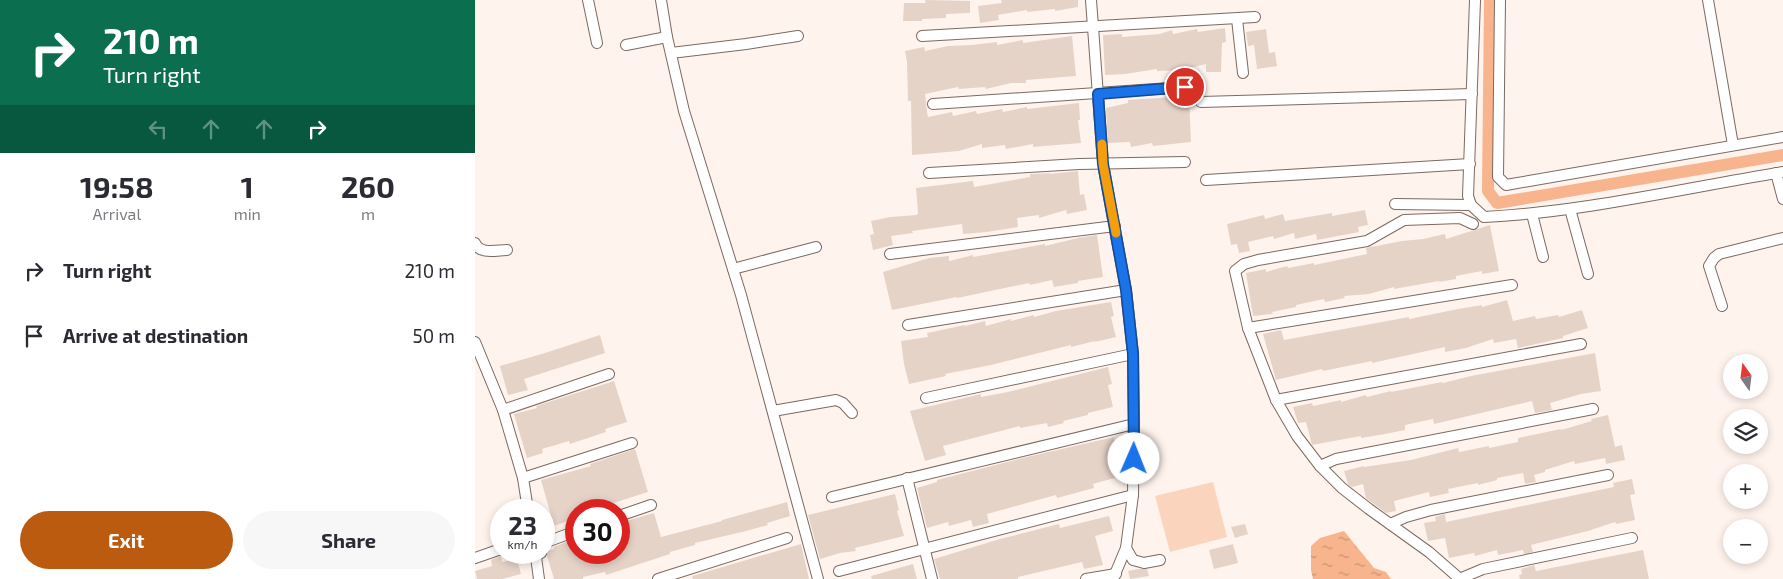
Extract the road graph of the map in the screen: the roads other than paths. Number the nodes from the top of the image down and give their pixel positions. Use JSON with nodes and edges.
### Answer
{"nodes":[{"id":1,"x":588,"y":0,"type":"edge"},
{"id":2,"x":661,"y":0,"type":"edge"},
{"id":3,"x":1091,"y":0,"type":"edge"},
{"id":4,"x":1475,"y":0,"type":"edge"},
{"id":5,"x":1501,"y":0,"type":"edge"},
{"id":6,"x":1708,"y":0,"type":"edge"},
{"id":7,"x":1255,"y":17,"type":"dead end"},
{"id":8,"x":1237,"y":19,"type":"junction"},
{"id":9,"x":1093,"y":26,"type":"junction"},
{"id":10,"x":798,"y":36,"type":"dead end"},
{"id":11,"x":922,"y":36,"type":"dead end"},
{"id":12,"x":667,"y":37,"type":"junction"},
{"id":13,"x":597,"y":43,"type":"dead end"},
{"id":14,"x":626,"y":45,"type":"dead end"},
{"id":15,"x":671,"y":53,"type":"junction"},
{"id":16,"x":1243,"y":73,"type":"dead end"},
{"id":17,"x":1185,"y":87,"type":"dead end"},
{"id":18,"x":1098,"y":94,"type":"junction"},
{"id":19,"x":1472,"y":94,"type":"junction"},
{"id":20,"x":1201,"y":102,"type":"dead end"},
{"id":21,"x":933,"y":104,"type":"dead end"},
{"id":22,"x":1783,"y":137,"type":"edge"},
{"id":23,"x":1733,"y":145,"type":"junction"},
{"id":24,"x":1185,"y":162,"type":"dead end"},
{"id":25,"x":1103,"y":164,"type":"junction"},
{"id":26,"x":1470,"y":164,"type":"junction"},
{"id":27,"x":1780,"y":172,"type":"edge"},
{"id":28,"x":929,"y":173,"type":"dead end"},
{"id":29,"x":1206,"y":180,"type":"dead end"},
{"id":30,"x":1783,"y":199,"type":"edge"},
{"id":31,"x":1395,"y":204,"type":"dead end"},
{"id":32,"x":1471,"y":205,"type":"junction"},
{"id":33,"x":1570,"y":209,"type":"junction"},
{"id":34,"x":1532,"y":214,"type":"junction"},
{"id":35,"x":1473,"y":224,"type":"dead end"},
{"id":36,"x":1115,"y":226,"type":"junction"},
{"id":37,"x":1783,"y":238,"type":"edge"},
{"id":38,"x":475,"y":244,"type":"edge"},
{"id":39,"x":816,"y":247,"type":"dead end"},
{"id":40,"x":507,"y":250,"type":"dead end"},
{"id":41,"x":891,"y":254,"type":"dead end"},
{"id":42,"x":1543,"y":256,"type":"dead end"},
{"id":43,"x":733,"y":269,"type":"junction"},
{"id":44,"x":1588,"y":274,"type":"dead end"},
{"id":45,"x":1511,"y":285,"type":"dead end"},
{"id":46,"x":1126,"y":290,"type":"junction"},
{"id":47,"x":1721,"y":306,"type":"dead end"},
{"id":48,"x":908,"y":325,"type":"dead end"},
{"id":49,"x":1248,"y":328,"type":"junction"},
{"id":50,"x":475,"y":342,"type":"edge"},
{"id":51,"x":1581,"y":344,"type":"dead end"},
{"id":52,"x":1133,"y":354,"type":"junction"},
{"id":53,"x":480,"y":370,"type":"edge"},
{"id":54,"x":609,"y":374,"type":"dead end"},
{"id":55,"x":926,"y":398,"type":"dead end"},
{"id":56,"x":1276,"y":400,"type":"junction"},
{"id":57,"x":1593,"y":409,"type":"dead end"},
{"id":58,"x":503,"y":410,"type":"junction"},
{"id":59,"x":773,"y":412,"type":"junction"},
{"id":60,"x":852,"y":413,"type":"dead end"},
{"id":61,"x":1135,"y":424,"type":"junction"},
{"id":62,"x":632,"y":443,"type":"dead end"},
{"id":63,"x":1320,"y":466,"type":"junction"},
{"id":64,"x":1608,"y":475,"type":"dead end"},
{"id":65,"x":523,"y":478,"type":"junction"},
{"id":66,"x":907,"y":478,"type":"junction"},
{"id":67,"x":1133,"y":494,"type":"junction"},
{"id":68,"x":832,"y":497,"type":"dead end"},
{"id":69,"x":526,"y":499,"type":"edge"},
{"id":70,"x":651,"y":505,"type":"dead end"},
{"id":71,"x":630,"y":512,"type":"edge"},
{"id":72,"x":1390,"y":524,"type":"junction"},
{"id":73,"x":787,"y":538,"type":"dead end"},
{"id":74,"x":1632,"y":538,"type":"dead end"},
{"id":75,"x":1125,"y":548,"type":"junction"},
{"id":76,"x":924,"y":549,"type":"junction"},
{"id":77,"x":490,"y":553,"type":"edge"},
{"id":78,"x":475,"y":558,"type":"edge"},
{"id":79,"x":1159,"y":560,"type":"dead end"},
{"id":80,"x":539,"y":564,"type":"edge"},
{"id":81,"x":839,"y":571,"type":"dead end"},
{"id":82,"x":1115,"y":576,"type":"edge"},
{"id":83,"x":539,"y":579,"type":"edge"},
{"id":84,"x":657,"y":579,"type":"edge"},
{"id":85,"x":818,"y":579,"type":"edge"},
{"id":86,"x":932,"y":579,"type":"edge"},
{"id":87,"x":1087,"y":579,"type":"edge"},
{"id":88,"x":1459,"y":579,"type":"edge"}],
"edges":[{"from":1,"to":13,"type":"street"},
{"from":2,"to":12,"type":"street"},
{"from":3,"to":9,"type":"street"},
{"from":4,"to":19,"type":"street"},
{"from":5,"to":23,"type":"street"},
{"from":6,"to":23,"type":"street"},
{"from":7,"to":8,"type":"street"},
{"from":8,"to":9,"type":"street"},
{"from":8,"to":16,"type":"street"},
{"from":9,"to":11,"type":"street"},
{"from":9,"to":18,"type":"street"},
{"from":10,"to":15,"type":"street"},
{"from":12,"to":14,"type":"street"},
{"from":12,"to":15,"type":"street"},
{"from":15,"to":43,"type":"street"},
{"from":17,"to":18,"type":"street"},
{"from":18,"to":21,"type":"street"},
{"from":18,"to":25,"type":"street"},
{"from":19,"to":20,"type":"street"},
{"from":19,"to":26,"type":"street"},
{"from":22,"to":23,"type":"street"},
{"from":24,"to":25,"type":"street"},
{"from":25,"to":28,"type":"street"},
{"from":25,"to":36,"type":"street"},
{"from":26,"to":29,"type":"street"},
{"from":26,"to":32,"type":"street"},
{"from":27,"to":30,"type":"street"},
{"from":27,"to":33,"type":"street"},
{"from":31,"to":32,"type":"street"},
{"from":32,"to":34,"type":"street"},
{"from":33,"to":34,"type":"street"},
{"from":33,"to":44,"type":"street"},
{"from":34,"to":42,"type":"street"},
{"from":35,"to":49,"type":"street"},
{"from":36,"to":41,"type":"street"},
{"from":36,"to":46,"type":"street"},
{"from":37,"to":47,"type":"street"},
{"from":38,"to":40,"type":"street"},
{"from":39,"to":43,"type":"street"},
{"from":43,"to":59,"type":"street"},
{"from":45,"to":49,"type":"street"},
{"from":46,"to":48,"type":"street"},
{"from":46,"to":52,"type":"street"},
{"from":49,"to":56,"type":"street"},
{"from":50,"to":53,"type":"street"},
{"from":51,"to":56,"type":"street"},
{"from":52,"to":55,"type":"street"},
{"from":52,"to":61,"type":"street"},
{"from":53,"to":58,"type":"street"},
{"from":54,"to":58,"type":"street"},
{"from":56,"to":63,"type":"street"},
{"from":57,"to":63,"type":"street"},
{"from":58,"to":65,"type":"street"},
{"from":59,"to":60,"type":"street"},
{"from":59,"to":85,"type":"street"},
{"from":61,"to":66,"type":"street"},
{"from":61,"to":67,"type":"street"},
{"from":62,"to":65,"type":"street"},
{"from":63,"to":72,"type":"street"},
{"from":64,"to":72,"type":"street"},
{"from":65,"to":69,"type":"street"},
{"from":66,"to":68,"type":"street"},
{"from":66,"to":76,"type":"street"},
{"from":67,"to":75,"type":"street"},
{"from":67,"to":76,"type":"street"},
{"from":70,"to":71,"type":"street"},
{"from":72,"to":88,"type":"street"},
{"from":73,"to":84,"type":"street"},
{"from":74,"to":88,"type":"street"},
{"from":75,"to":79,"type":"street"},
{"from":75,"to":82,"type":"street"},
{"from":76,"to":81,"type":"street"},
{"from":76,"to":86,"type":"street"},
{"from":77,"to":78,"type":"street"},
{"from":80,"to":83,"type":"street"},
{"from":82,"to":87,"type":"street"}]}
